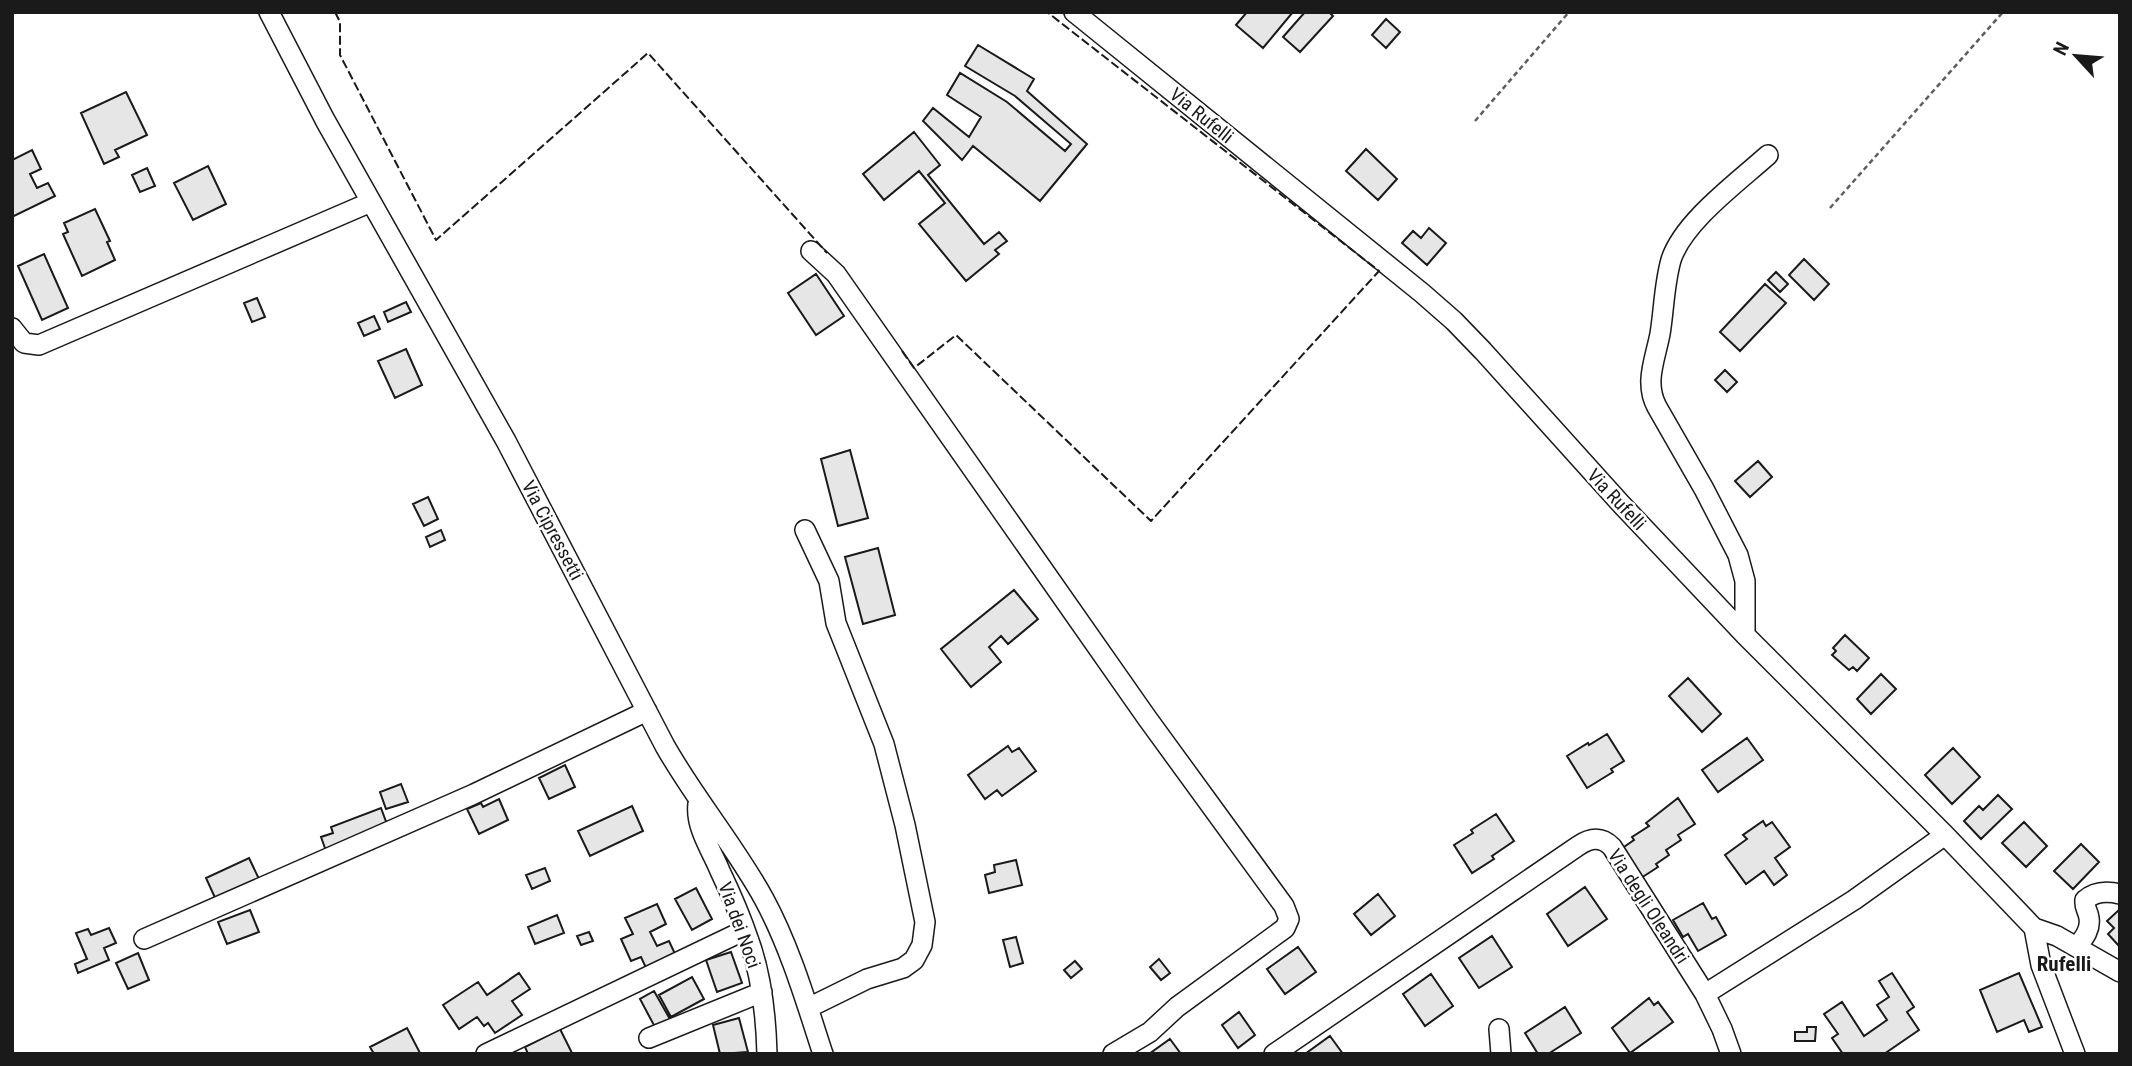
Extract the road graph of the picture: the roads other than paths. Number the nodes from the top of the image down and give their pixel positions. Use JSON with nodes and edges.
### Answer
{"nodes":[{"id":1,"x":269,"y":12,"type":"edge"},
{"id":2,"x":1074,"y":12,"type":"edge"},
{"id":3,"x":1768,"y":155,"type":"dead end"},
{"id":4,"x":371,"y":202,"type":"junction"},
{"id":5,"x":811,"y":251,"type":"dead end"},
{"id":6,"x":12,"y":328,"type":"edge"},
{"id":7,"x":805,"y":530,"type":"dead end"},
{"id":8,"x":1745,"y":635,"type":"junction"},
{"id":9,"x":647,"y":711,"type":"junction"},
{"id":10,"x":699,"y":801,"type":"junction"},
{"id":11,"x":1945,"y":835,"type":"junction"},
{"id":12,"x":2120,"y":894,"type":"edge"},
{"id":13,"x":2034,"y":928,"type":"junction"},
{"id":14,"x":745,"y":930,"type":"junction"},
{"id":15,"x":144,"y":939,"type":"dead end"},
{"id":16,"x":2077,"y":947,"type":"junction"},
{"id":17,"x":2120,"y":972,"type":"edge"},
{"id":18,"x":762,"y":992,"type":"junction"},
{"id":19,"x":1705,"y":994,"type":"junction"},
{"id":20,"x":808,"y":1008,"type":"junction"},
{"id":21,"x":1499,"y":1029,"type":"dead end"},
{"id":22,"x":649,"y":1038,"type":"dead end"},
{"id":23,"x":486,"y":1054,"type":"edge"},
{"id":24,"x":768,"y":1054,"type":"edge"},
{"id":25,"x":823,"y":1054,"type":"edge"},
{"id":26,"x":1113,"y":1054,"type":"edge"},
{"id":27,"x":1274,"y":1054,"type":"edge"},
{"id":28,"x":1501,"y":1054,"type":"edge"},
{"id":29,"x":1731,"y":1054,"type":"edge"},
{"id":30,"x":2075,"y":1054,"type":"edge"}],
"edges":[{"from":1,"to":4,"type":"street","name":"Via Cipressetti"},
{"from":2,"to":8,"type":"street","name":"Via Rufelli"},
{"from":3,"to":8,"type":"street"},
{"from":4,"to":6,"type":"street"},
{"from":4,"to":9,"type":"street","name":"Via Cipressetti"},
{"from":5,"to":26,"type":"street"},
{"from":7,"to":20,"type":"street"},
{"from":8,"to":11,"type":"street","name":"Via Rufelli"},
{"from":9,"to":10,"type":"street","name":"Via Cipressetti"},
{"from":9,"to":15,"type":"street"},
{"from":10,"to":14,"type":"street","name":"Via dei Noci"},
{"from":10,"to":20,"type":"street","name":"Via Cipressetti"},
{"from":11,"to":13,"type":"street","name":"Via Rufelli"},
{"from":11,"to":19,"type":"street"},
{"from":12,"to":16,"type":"street"},
{"from":13,"to":16,"type":"street"},
{"from":13,"to":30,"type":"street"},
{"from":14,"to":18,"type":"street","name":"Via dei Noci"},
{"from":14,"to":23,"type":"street"},
{"from":16,"to":17,"type":"street"},
{"from":18,"to":22,"type":"street"},
{"from":18,"to":24,"type":"street","name":"Via dei Noci"},
{"from":19,"to":27,"type":"street","name":"Via degli Oleandri"},
{"from":19,"to":29,"type":"street"},
{"from":20,"to":25,"type":"street","name":"Via Cipressetti"},
{"from":21,"to":28,"type":"street"}]}
